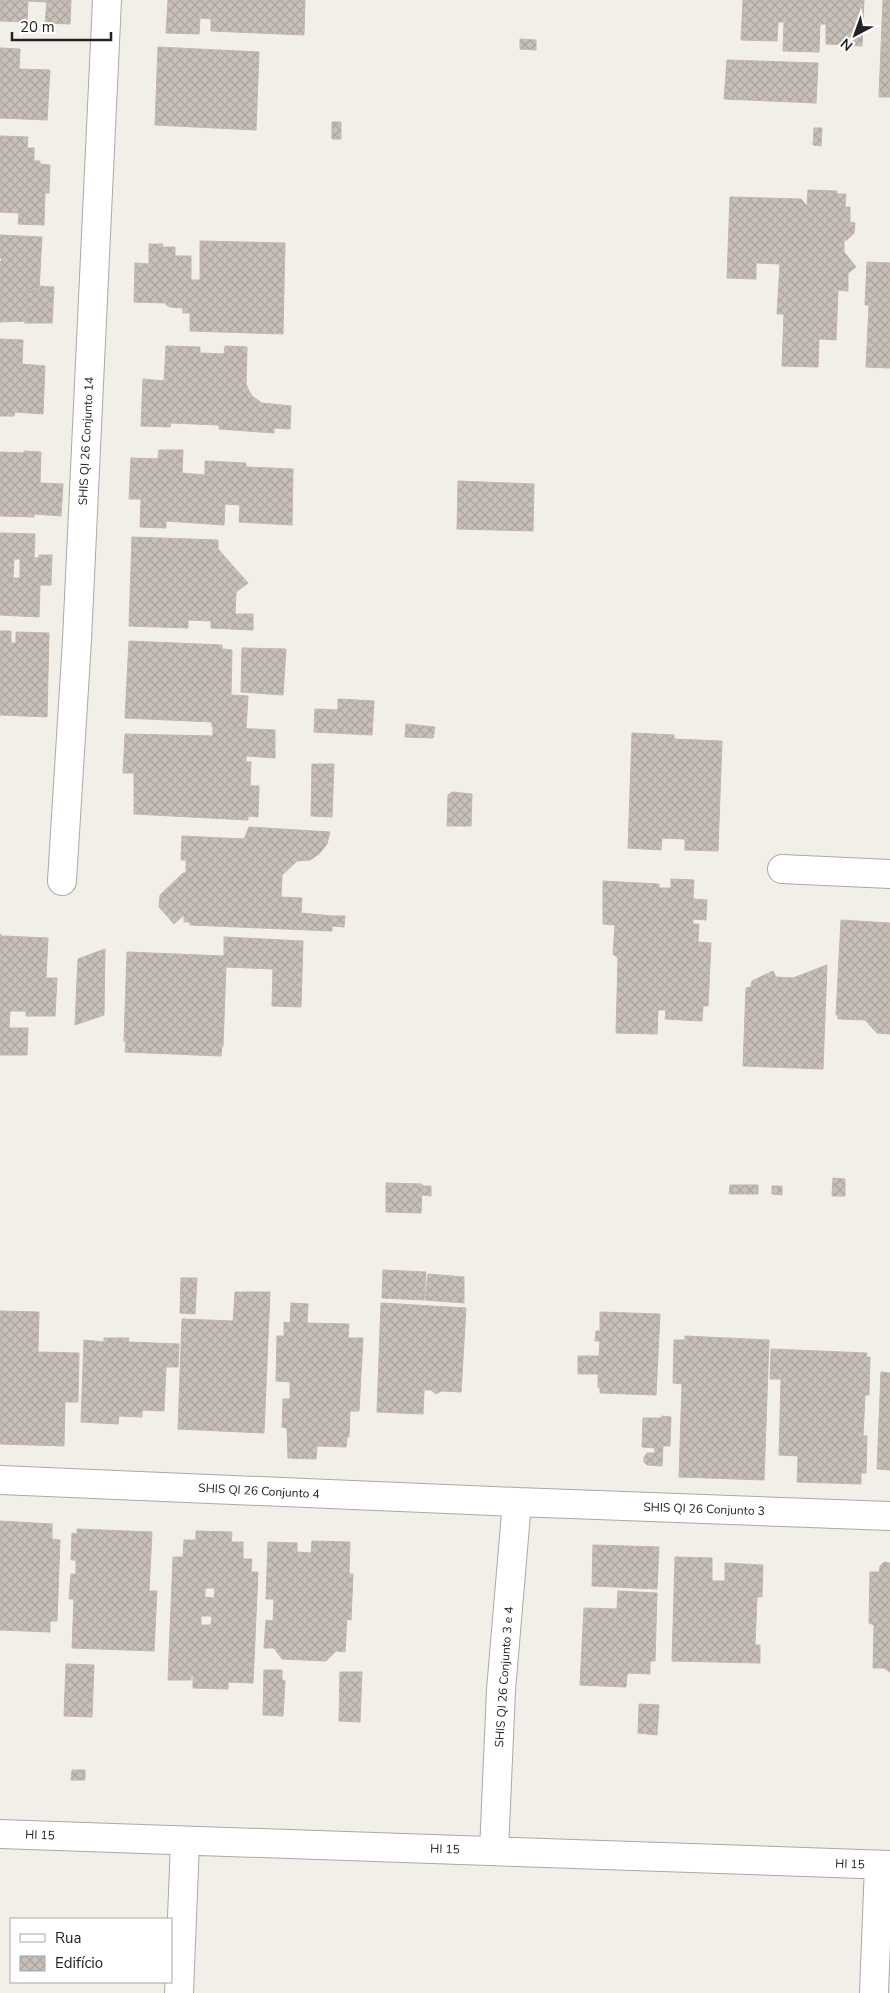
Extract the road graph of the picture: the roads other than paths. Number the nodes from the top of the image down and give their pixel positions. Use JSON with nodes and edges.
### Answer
{"nodes":[{"id":1,"x":107,"y":0,"type":"edge"},
{"id":2,"x":782,"y":869,"type":"dead end"},
{"id":3,"x":890,"y":874,"type":"edge"},
{"id":4,"x":62,"y":881,"type":"dead end"},
{"id":5,"x":0,"y":1480,"type":"edge"},
{"id":6,"x":517,"y":1502,"type":"junction"},
{"id":7,"x":890,"y":1516,"type":"edge"},
{"id":8,"x":0,"y":1834,"type":"edge"},
{"id":9,"x":185,"y":1842,"type":"junction"},
{"id":10,"x":494,"y":1851,"type":"junction"},
{"id":11,"x":885,"y":1865,"type":"edge"},
{"id":12,"x":178,"y":1993,"type":"edge"},
{"id":13,"x":874,"y":1993,"type":"edge"}],
"edges":[{"from":1,"to":4,"type":"street","name":"SHIS QI 26 Conjunto 14"},
{"from":2,"to":3,"type":"street"},
{"from":5,"to":6,"type":"street","name":"SHIS QI 26 Conjunto 4"},
{"from":6,"to":7,"type":"street","name":"SHIS QI 26 Conjunto 3"},
{"from":6,"to":10,"type":"street","name":"SHIS QI 26 Conjunto 3 e 4"},
{"from":8,"to":9,"type":"street","name":"HI 15"},
{"from":9,"to":10,"type":"street","name":"HI 15"},
{"from":9,"to":12,"type":"street"},
{"from":10,"to":11,"type":"street","name":"HI 15"},
{"from":11,"to":13,"type":"street"}]}
